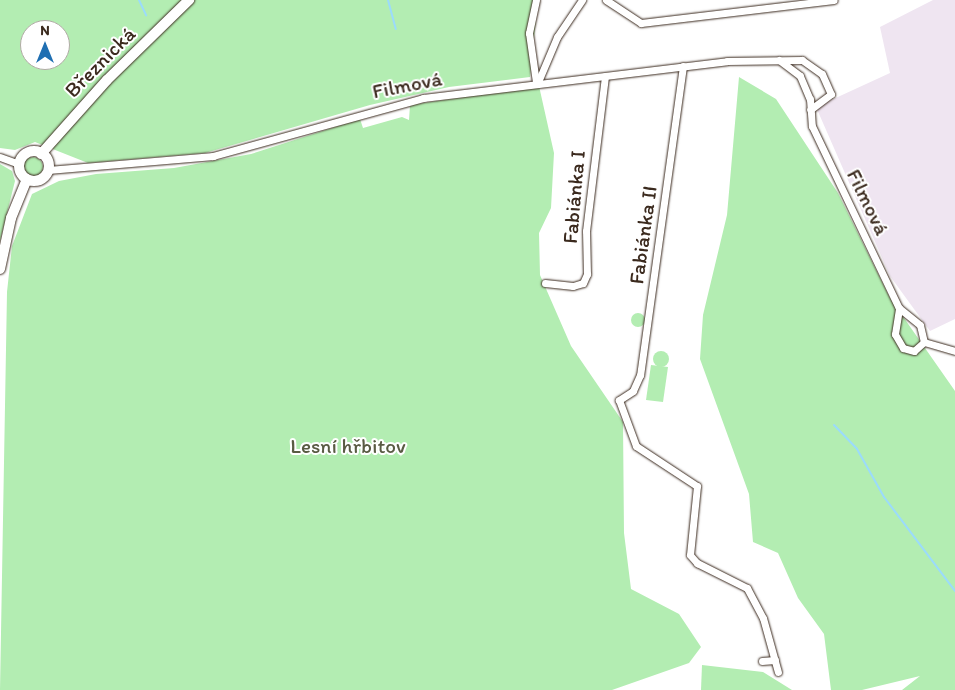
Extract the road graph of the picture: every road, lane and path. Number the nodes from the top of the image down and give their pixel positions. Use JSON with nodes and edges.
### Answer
{"nodes":[{"id":1,"x":189,"y":0,"type":"edge"},
{"id":2,"x":536,"y":0,"type":"edge"},
{"id":3,"x":582,"y":0,"type":"edge"},
{"id":4,"x":606,"y":0,"type":"edge"},
{"id":5,"x":834,"y":0,"type":"edge"},
{"id":6,"x":779,"y":59,"type":"junction"},
{"id":7,"x":683,"y":66,"type":"junction"},
{"id":8,"x":605,"y":76,"type":"junction"},
{"id":9,"x":537,"y":82,"type":"junction"},
{"id":10,"x":810,"y":110,"type":"junction"},
{"id":11,"x":41,"y":154,"type":"junction"},
{"id":12,"x":0,"y":157,"type":"edge"},
{"id":13,"x":19,"y":164,"type":"junction"},
{"id":14,"x":48,"y":170,"type":"junction"},
{"id":15,"x":27,"y":179,"type":"junction"},
{"id":16,"x":0,"y":270,"type":"edge"},
{"id":17,"x":545,"y":283,"type":"dead end"},
{"id":18,"x":899,"y":308,"type":"junction"},
{"id":19,"x":924,"y":342,"type":"junction"},
{"id":20,"x":955,"y":351,"type":"edge"},
{"id":21,"x":775,"y":660,"type":"junction"},
{"id":22,"x":762,"y":661,"type":"dead end"},
{"id":23,"x":778,"y":672,"type":"dead end"}],
"edges":[{"from":1,"to":11,"type":"main road","name":"Březnická"},
{"from":2,"to":9,"type":"street"},
{"from":3,"to":9,"type":"street"},
{"from":4,"to":5,"type":"street"},
{"from":6,"to":7,"type":"street","name":"Filmová"},
{"from":6,"to":10,"type":"street","name":"Filmová"},
{"from":6,"to":10,"type":"street","name":"Filmová"},
{"from":7,"to":8,"type":"street","name":"Filmová"},
{"from":7,"to":21,"type":"street","name":"Fabiánka II"},
{"from":8,"to":9,"type":"street","name":"Filmová"},
{"from":8,"to":17,"type":"street","name":"Fabiánka I"},
{"from":9,"to":14,"type":"street","name":"Filmová"},
{"from":10,"to":18,"type":"street","name":"Filmová"},
{"from":11,"to":13,"type":"main road","name":"Březnická"},
{"from":11,"to":14,"type":"main road"},
{"from":12,"to":13,"type":"street"},
{"from":13,"to":15,"type":"main road"},
{"from":14,"to":15,"type":"main road"},
{"from":15,"to":16,"type":"main road"},
{"from":18,"to":19,"type":"street","name":"Filmová"},
{"from":18,"to":19,"type":"street"},
{"from":19,"to":20,"type":"street"},
{"from":21,"to":22,"type":"street"},
{"from":21,"to":23,"type":"street"}]}
